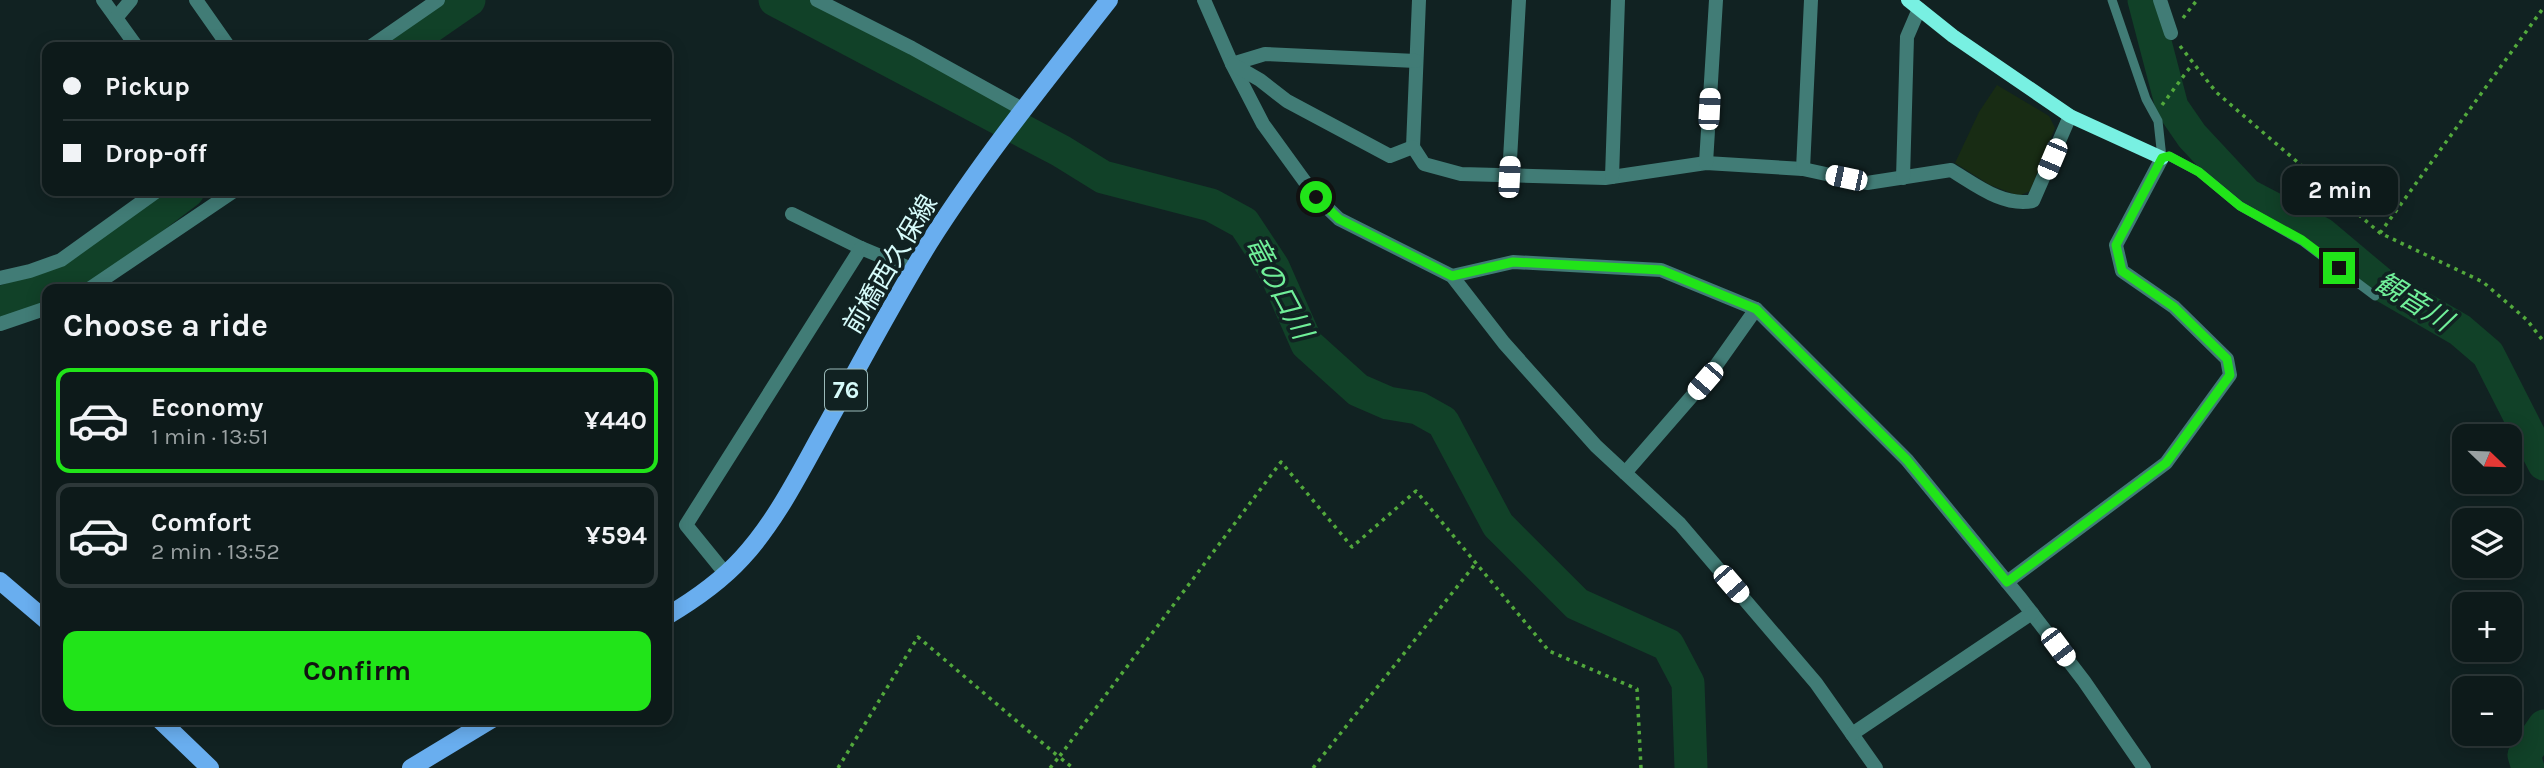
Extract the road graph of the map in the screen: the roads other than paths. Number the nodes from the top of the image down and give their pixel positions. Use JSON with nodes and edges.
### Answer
{"nodes":[{"id":1,"x":103,"y":0,"type":"edge"},
{"id":2,"x":131,"y":0,"type":"edge"},
{"id":3,"x":196,"y":0,"type":"edge"},
{"id":4,"x":438,"y":0,"type":"edge"},
{"id":5,"x":817,"y":0,"type":"edge"},
{"id":6,"x":1109,"y":0,"type":"edge"},
{"id":7,"x":1204,"y":0,"type":"edge"},
{"id":8,"x":1419,"y":0,"type":"edge"},
{"id":9,"x":1519,"y":0,"type":"edge"},
{"id":10,"x":1618,"y":0,"type":"edge"},
{"id":11,"x":1716,"y":0,"type":"edge"},
{"id":12,"x":1811,"y":0,"type":"edge"},
{"id":13,"x":2112,"y":0,"type":"edge"},
{"id":14,"x":2160,"y":0,"type":"edge"},
{"id":15,"x":1913,"y":4,"type":"edge"},
{"id":16,"x":116,"y":18,"type":"junction"},
{"id":17,"x":2171,"y":33,"type":"road end"},
{"id":18,"x":133,"y":42,"type":"edge"},
{"id":19,"x":225,"y":42,"type":"edge"},
{"id":20,"x":377,"y":42,"type":"edge"},
{"id":21,"x":1416,"y":61,"type":"junction"},
{"id":22,"x":1232,"y":64,"type":"junction"},
{"id":23,"x":1022,"y":112,"type":"junction"},
{"id":24,"x":2070,"y":116,"type":"junction"},
{"id":25,"x":1413,"y":147,"type":"junction"},
{"id":26,"x":2162,"y":158,"type":"junction"},
{"id":27,"x":1706,"y":163,"type":"junction"},
{"id":28,"x":1804,"y":169,"type":"junction"},
{"id":29,"x":1509,"y":177,"type":"junction"},
{"id":30,"x":1612,"y":177,"type":"junction"},
{"id":31,"x":1903,"y":178,"type":"junction"},
{"id":32,"x":150,"y":196,"type":"edge"},
{"id":33,"x":227,"y":196,"type":"edge"},
{"id":34,"x":792,"y":214,"type":"dead end"},
{"id":35,"x":861,"y":248,"type":"junction"},
{"id":36,"x":914,"y":270,"type":"junction"},
{"id":37,"x":1452,"y":276,"type":"junction"},
{"id":38,"x":0,"y":278,"type":"edge"},
{"id":39,"x":96,"y":284,"type":"edge"},
{"id":40,"x":2375,"y":296,"type":"dead end"},
{"id":41,"x":1756,"y":309,"type":"junction"},
{"id":42,"x":42,"y":310,"type":"edge"},
{"id":43,"x":0,"y":324,"type":"edge"},
{"id":44,"x":1625,"y":473,"type":"junction"},
{"id":45,"x":725,"y":573,"type":"junction"},
{"id":46,"x":0,"y":581,"type":"edge"},
{"id":47,"x":2007,"y":582,"type":"junction"},
{"id":48,"x":672,"y":612,"type":"edge"},
{"id":49,"x":2032,"y":613,"type":"junction"},
{"id":50,"x":42,"y":617,"type":"edge"},
{"id":51,"x":165,"y":725,"type":"edge"},
{"id":52,"x":482,"y":725,"type":"edge"},
{"id":53,"x":1852,"y":733,"type":"junction"},
{"id":54,"x":210,"y":768,"type":"edge"},
{"id":55,"x":411,"y":768,"type":"edge"},
{"id":56,"x":1876,"y":768,"type":"edge"},
{"id":57,"x":2144,"y":768,"type":"edge"}],
"edges":[{"from":1,"to":16,"type":"street"},
{"from":2,"to":16,"type":"street"},
{"from":3,"to":19,"type":"street"},
{"from":4,"to":20,"type":"street"},
{"from":5,"to":23,"type":"street"},
{"from":6,"to":23,"type":"main road","name":"前橋西久保線","number":"76"},
{"from":7,"to":22,"type":"street"},
{"from":8,"to":21,"type":"street"},
{"from":9,"to":29,"type":"street"},
{"from":10,"to":30,"type":"street"},
{"from":11,"to":27,"type":"street"},
{"from":12,"to":28,"type":"street"},
{"from":13,"to":26,"type":"lane"},
{"from":14,"to":17,"type":"street"},
{"from":15,"to":24,"type":"street"},
{"from":15,"to":31,"type":"street"},
{"from":16,"to":18,"type":"street"},
{"from":21,"to":22,"type":"street"},
{"from":21,"to":25,"type":"street"},
{"from":22,"to":25,"type":"street"},
{"from":22,"to":37,"type":"street"},
{"from":23,"to":36,"type":"main road","name":"前橋西久保線","number":"76"},
{"from":24,"to":26,"type":"street"},
{"from":24,"to":31,"type":"street"},
{"from":25,"to":29,"type":"street"},
{"from":26,"to":40,"type":"lane"},
{"from":26,"to":47,"type":"street"},
{"from":27,"to":28,"type":"street"},
{"from":27,"to":30,"type":"street"},
{"from":28,"to":31,"type":"street"},
{"from":29,"to":30,"type":"street"},
{"from":32,"to":38,"type":"street"},
{"from":33,"to":39,"type":"street"},
{"from":34,"to":35,"type":"street"},
{"from":35,"to":36,"type":"street"},
{"from":35,"to":45,"type":"street"},
{"from":36,"to":45,"type":"main road","name":"前橋西久保線","number":"76"},
{"from":37,"to":41,"type":"street"},
{"from":37,"to":44,"type":"street"},
{"from":41,"to":44,"type":"street"},
{"from":41,"to":47,"type":"street"},
{"from":42,"to":43,"type":"street"},
{"from":44,"to":53,"type":"street"},
{"from":45,"to":48,"type":"main road","name":"前橋西久保線","number":"76"},
{"from":46,"to":50,"type":"main road"},
{"from":47,"to":49,"type":"street"},
{"from":49,"to":53,"type":"street"},
{"from":49,"to":57,"type":"street"},
{"from":51,"to":54,"type":"main road"},
{"from":52,"to":55,"type":"main road"},
{"from":53,"to":56,"type":"street"}]}
